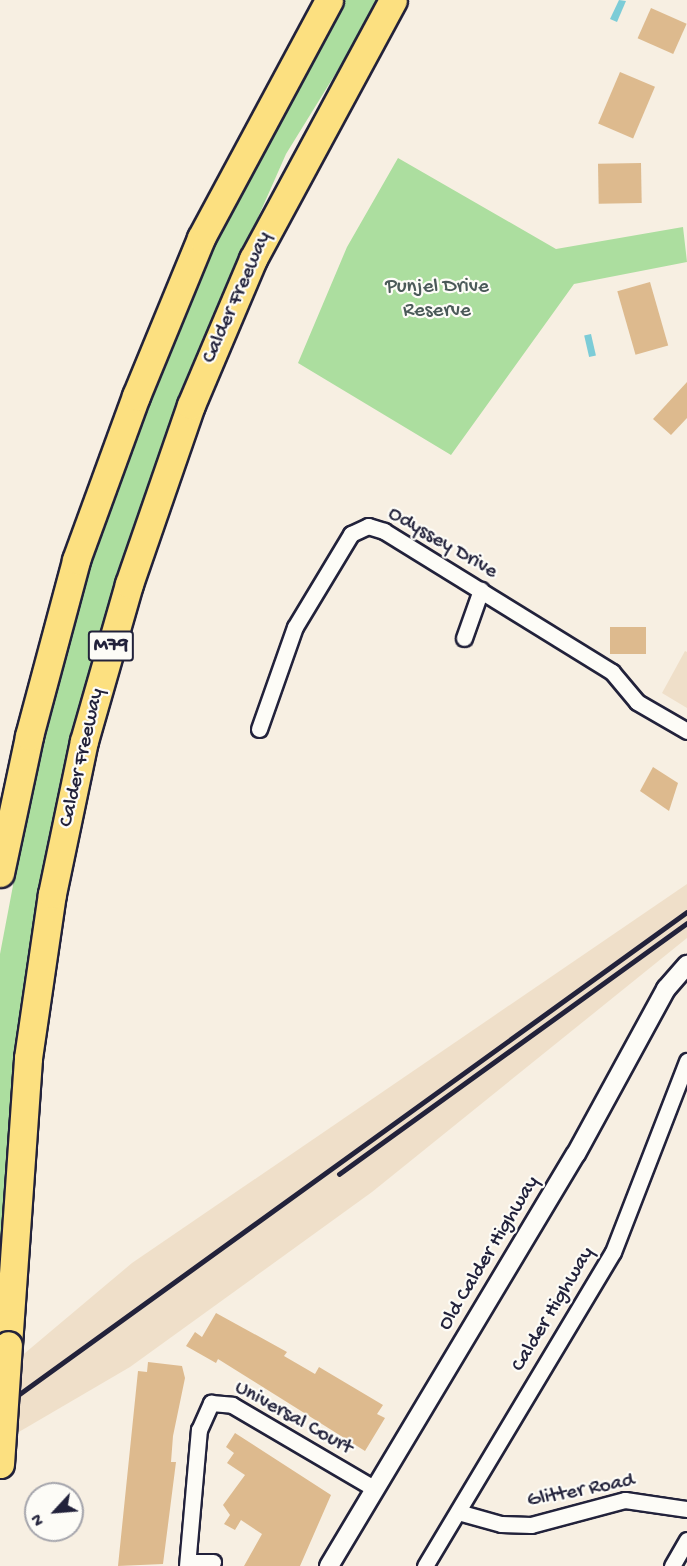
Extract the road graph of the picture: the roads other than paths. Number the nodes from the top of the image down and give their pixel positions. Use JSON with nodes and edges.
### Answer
{"nodes":[{"id":1,"x":329,"y":0,"type":"edge"},
{"id":2,"x":393,"y":0,"type":"edge"},
{"id":3,"x":482,"y":590,"type":"junction"},
{"id":4,"x":464,"y":638,"type":"dead end"},
{"id":5,"x":259,"y":729,"type":"dead end"},
{"id":6,"x":687,"y":731,"type":"edge"},
{"id":7,"x":0,"y":873,"type":"edge"},
{"id":8,"x":687,"y":965,"type":"edge"},
{"id":9,"x":687,"y":979,"type":"edge"},
{"id":10,"x":643,"y":1038,"type":"junction"},
{"id":11,"x":687,"y":1061,"type":"edge"},
{"id":12,"x":0,"y":1465,"type":"edge"},
{"id":13,"x":375,"y":1489,"type":"junction"},
{"id":14,"x":462,"y":1507,"type":"junction"},
{"id":15,"x":687,"y":1509,"type":"edge"},
{"id":16,"x":687,"y":1540,"type":"edge"},
{"id":17,"x":213,"y":1562,"type":"dead end"},
{"id":18,"x":187,"y":1564,"type":"edge"},
{"id":19,"x":329,"y":1566,"type":"edge"},
{"id":20,"x":425,"y":1566,"type":"edge"},
{"id":21,"x":672,"y":1566,"type":"edge"}],
"edges":[{"from":1,"to":7,"type":"highway","number":"M79"},
{"from":2,"to":12,"type":"highway","name":"Calder Freeway","number":"M79","bridge":true},
{"from":3,"to":4,"type":"street"},
{"from":3,"to":5,"type":"street","name":"Odyssey Drive"},
{"from":3,"to":6,"type":"street","name":"Odyssey Drive"},
{"from":8,"to":10,"type":"street","name":"Old Calder Highway"},
{"from":9,"to":10,"type":"street"},
{"from":10,"to":13,"type":"street","name":"Old Calder Highway"},
{"from":11,"to":14,"type":"street","name":"Calder Highway"},
{"from":13,"to":18,"type":"street","name":"Universal Court"},
{"from":13,"to":19,"type":"street","name":"Old Calder Highway"},
{"from":14,"to":15,"type":"street","name":"Glitter Road"},
{"from":14,"to":20,"type":"street","name":"Calder Highway"},
{"from":16,"to":21,"type":"street"},
{"from":17,"to":18,"type":"street"}]}
